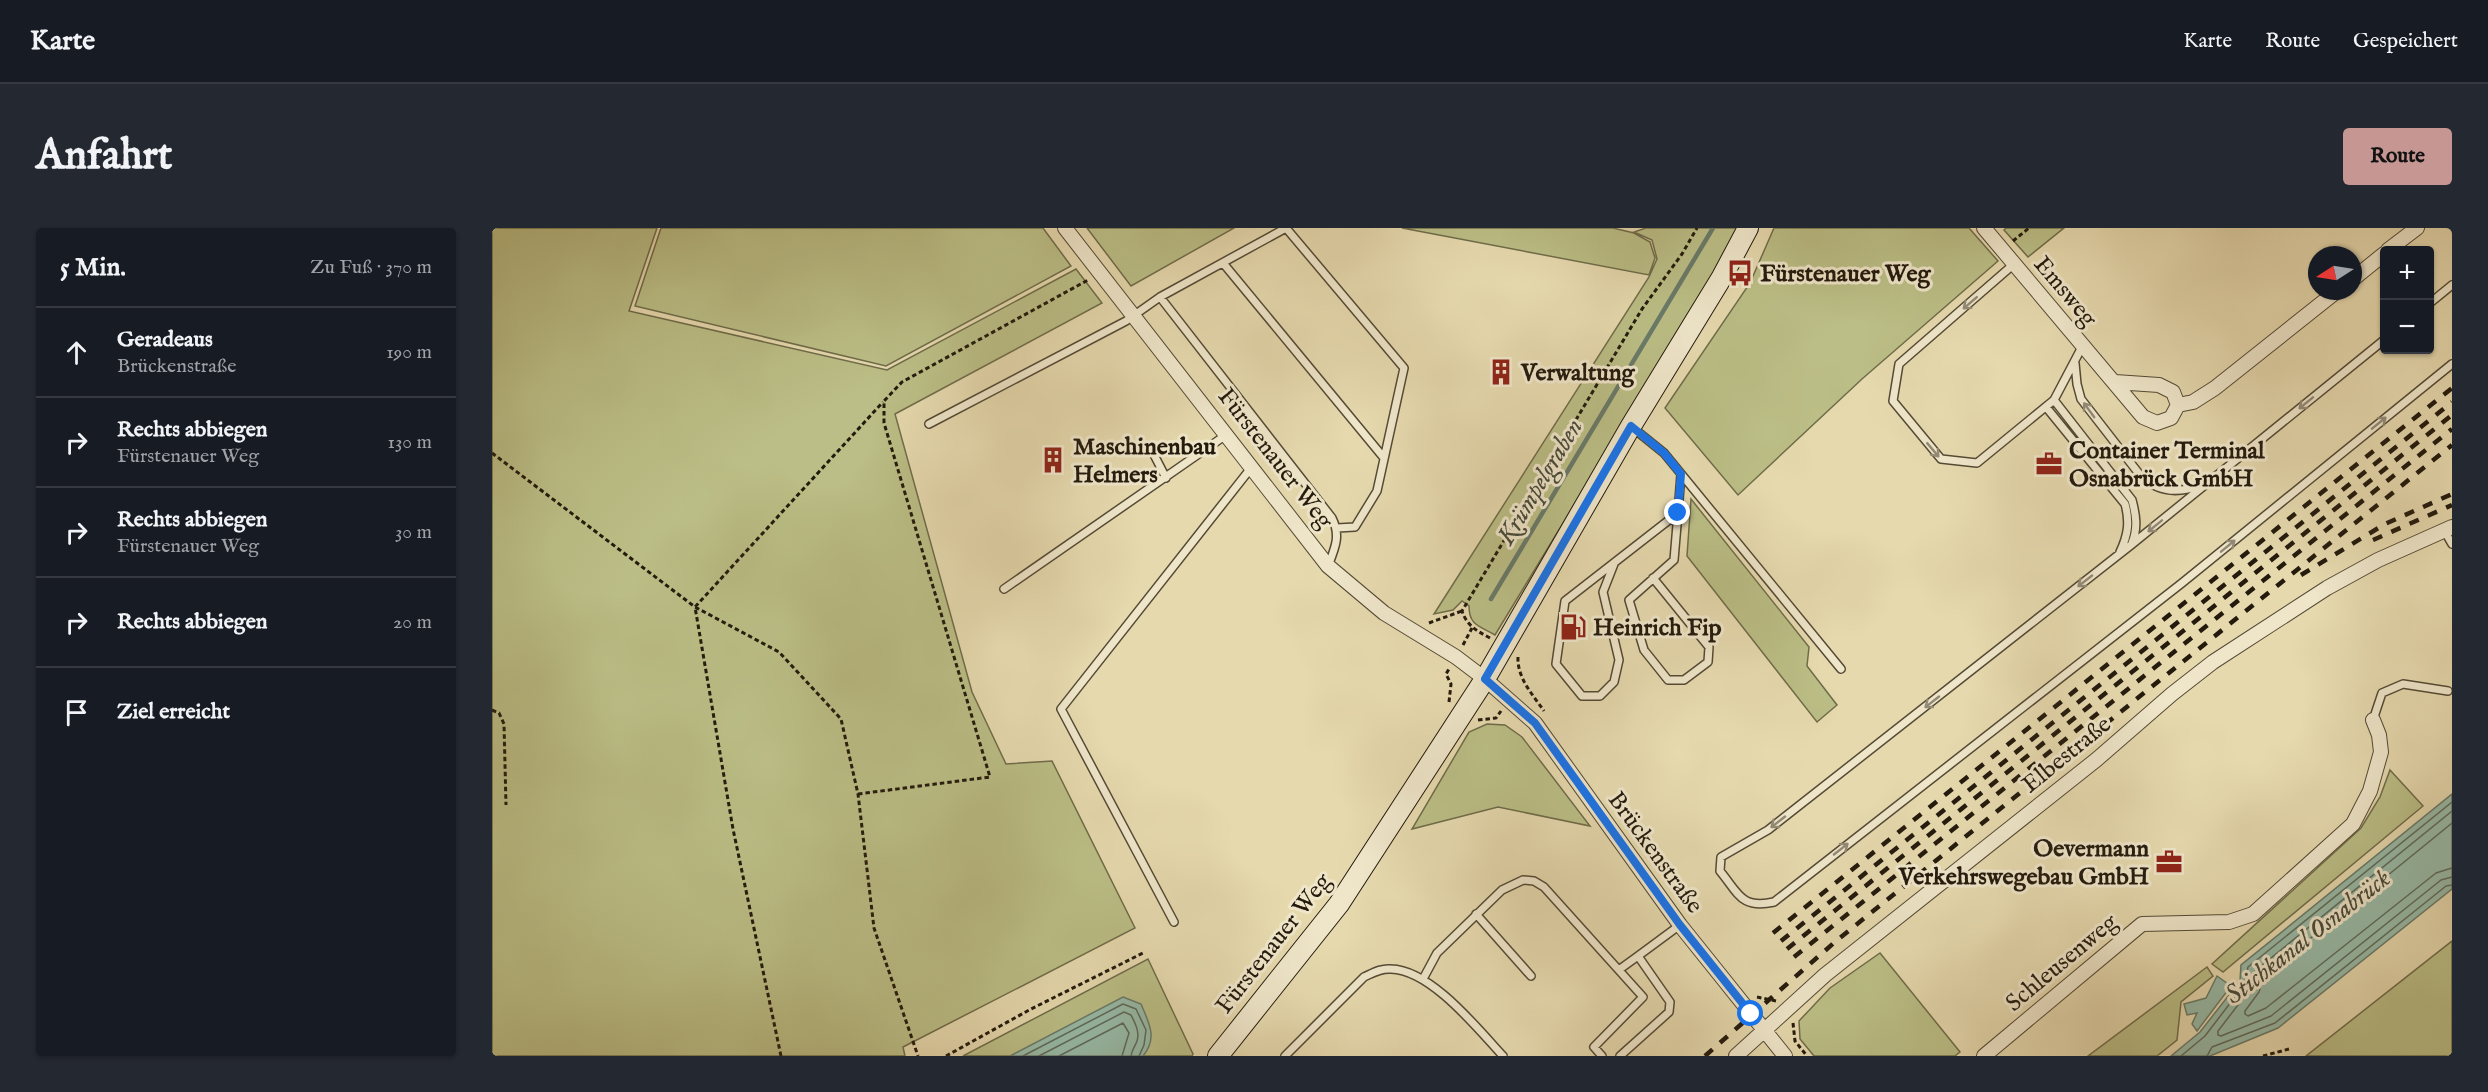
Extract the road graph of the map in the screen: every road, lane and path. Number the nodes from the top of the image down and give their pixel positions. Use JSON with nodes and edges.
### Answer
{"nodes":[{"id":1,"x":1065,"y":228,"type":"edge"},
{"id":2,"x":1697,"y":228,"type":"edge"},
{"id":3,"x":1748,"y":228,"type":"edge"},
{"id":4,"x":1984,"y":228,"type":"edge"},
{"id":5,"x":2029,"y":228,"type":"edge"},
{"id":6,"x":2417,"y":228,"type":"edge"},
{"id":7,"x":2393,"y":246,"type":"edge"},
{"id":8,"x":2002,"y":250,"type":"junction"},
{"id":9,"x":2380,"y":258,"type":"edge"},
{"id":10,"x":1223,"y":263,"type":"junction"},
{"id":11,"x":2014,"y":264,"type":"junction"},
{"id":12,"x":2362,"y":272,"type":"edge"},
{"id":13,"x":1099,"y":274,"type":"junction"},
{"id":14,"x":2452,"y":285,"type":"edge"},
{"id":15,"x":1161,"y":297,"type":"junction"},
{"id":16,"x":2326,"y":300,"type":"edge"},
{"id":17,"x":2434,"y":300,"type":"edge"},
{"id":18,"x":1134,"y":317,"type":"junction"},
{"id":19,"x":2380,"y":344,"type":"edge"},
{"id":20,"x":2083,"y":345,"type":"junction"},
{"id":21,"x":2075,"y":360,"type":"junction"},
{"id":22,"x":2452,"y":364,"type":"edge"},
{"id":23,"x":2115,"y":382,"type":"junction"},
{"id":24,"x":2054,"y":400,"type":"junction"},
{"id":25,"x":884,"y":401,"type":"junction"},
{"id":26,"x":2178,"y":405,"type":"junction"},
{"id":27,"x":2046,"y":407,"type":"junction"},
{"id":28,"x":929,"y":424,"type":"dead end"},
{"id":29,"x":1631,"y":426,"type":"junction"},
{"id":30,"x":1226,"y":435,"type":"junction"},
{"id":31,"x":1149,"y":445,"type":"dead end"},
{"id":32,"x":492,"y":453,"type":"edge"},
{"id":33,"x":1384,"y":458,"type":"junction"},
{"id":34,"x":1251,"y":468,"type":"junction"},
{"id":35,"x":1681,"y":474,"type":"junction"},
{"id":36,"x":1166,"y":478,"type":"junction"},
{"id":37,"x":2214,"y":478,"type":"junction"},
{"id":38,"x":1678,"y":513,"type":"junction"},
{"id":39,"x":1337,"y":528,"type":"junction"},
{"id":40,"x":2448,"y":529,"type":"edge"},
{"id":41,"x":2452,"y":544,"type":"edge"},
{"id":42,"x":2131,"y":545,"type":"junction"},
{"id":43,"x":2119,"y":554,"type":"junction"},
{"id":44,"x":1614,"y":564,"type":"junction"},
{"id":45,"x":1328,"y":566,"type":"junction"},
{"id":46,"x":1653,"y":578,"type":"junction"},
{"id":47,"x":1004,"y":589,"type":"dead end"},
{"id":48,"x":694,"y":607,"type":"junction"},
{"id":49,"x":1462,"y":611,"type":"junction"},
{"id":50,"x":1439,"y":620,"type":"dead end"},
{"id":51,"x":1472,"y":628,"type":"dead end"},
{"id":52,"x":1841,"y":669,"type":"dead end"},
{"id":53,"x":1485,"y":679,"type":"junction"},
{"id":54,"x":2448,"y":691,"type":"dead end"},
{"id":55,"x":492,"y":710,"type":"edge"},
{"id":56,"x":1496,"y":718,"type":"dead end"},
{"id":57,"x":2373,"y":720,"type":"joint"},
{"id":58,"x":1472,"y":723,"type":"dead end"},
{"id":59,"x":858,"y":794,"type":"junction"},
{"id":60,"x":506,"y":805,"type":"dead end"},
{"id":61,"x":1476,"y":914,"type":"junction"},
{"id":62,"x":1174,"y":922,"type":"dead end"},
{"id":63,"x":1680,"y":925,"type":"junction"},
{"id":64,"x":1143,"y":953,"type":"dead end"},
{"id":65,"x":1638,"y":956,"type":"junction"},
{"id":66,"x":1620,"y":969,"type":"junction"},
{"id":67,"x":1531,"y":976,"type":"dead end"},
{"id":68,"x":1423,"y":979,"type":"junction"},
{"id":69,"x":1764,"y":1030,"type":"junction"},
{"id":70,"x":2289,"y":1049,"type":"dead end"},
{"id":71,"x":1738,"y":1055,"type":"edge"},
{"id":72,"x":781,"y":1056,"type":"edge"},
{"id":73,"x":918,"y":1056,"type":"edge"},
{"id":74,"x":946,"y":1056,"type":"edge"},
{"id":75,"x":1218,"y":1056,"type":"edge"},
{"id":76,"x":1285,"y":1056,"type":"edge"},
{"id":77,"x":1503,"y":1056,"type":"edge"},
{"id":78,"x":1602,"y":1056,"type":"edge"},
{"id":79,"x":1620,"y":1056,"type":"edge"},
{"id":80,"x":1785,"y":1056,"type":"edge"},
{"id":81,"x":1984,"y":1056,"type":"edge"},
{"id":82,"x":2263,"y":1056,"type":"edge"}],
"edges":[{"from":1,"to":13,"type":"street","name":"Fürstenauer Weg"},
{"from":2,"to":49,"type":"path"},
{"from":3,"to":29,"type":"street","name":"Fürstenauer Weg"},
{"from":4,"to":8,"type":"street","name":"Emsweg"},
{"from":5,"to":8,"type":"path"},
{"from":6,"to":7,"type":"street"},
{"from":8,"to":11,"type":"street","name":"Emsweg"},
{"from":9,"to":12,"type":"street"},
{"from":10,"to":15,"type":"lane"},
{"from":10,"to":33,"type":"lane"},
{"from":10,"to":33,"type":"lane"},
{"from":11,"to":20,"type":"street","name":"Emsweg"},
{"from":11,"to":27,"type":"lane","one_way":true},
{"from":13,"to":18,"type":"street","name":"Fürstenauer Weg"},
{"from":13,"to":25,"type":"path"},
{"from":14,"to":17,"type":"lane"},
{"from":15,"to":18,"type":"lane"},
{"from":15,"to":39,"type":"lane"},
{"from":16,"to":26,"type":"street","name":"Emsweg"},
{"from":18,"to":28,"type":"lane"},
{"from":18,"to":30,"type":"street","name":"Fürstenauer Weg"},
{"from":19,"to":37,"type":"lane","one_way":true},
{"from":20,"to":21,"type":"lane"},
{"from":20,"to":23,"type":"street","name":"Emsweg"},
{"from":21,"to":24,"type":"lane"},
{"from":37,"to":21,"type":"lane","one_way":true},
{"from":43,"to":22,"type":"lane","one_way":true},
{"from":23,"to":26,"type":"street"},
{"from":23,"to":26,"type":"street","name":"Emsweg"},
{"from":24,"to":27,"type":"lane"},
{"from":24,"to":42,"type":"lane"},
{"from":25,"to":48,"type":"path"},
{"from":25,"to":59,"type":"path"},
{"from":27,"to":43,"type":"lane"},
{"from":29,"to":35,"type":"lane"},
{"from":29,"to":53,"type":"street","name":"Fürstenauer Weg"},
{"from":30,"to":34,"type":"street","name":"Fürstenauer Weg"},
{"from":30,"to":36,"type":"lane"},
{"from":31,"to":36,"type":"lane"},
{"from":32,"to":48,"type":"path"},
{"from":33,"to":39,"type":"lane"},
{"from":34,"to":45,"type":"street","name":"Fürstenauer Weg"},
{"from":34,"to":62,"type":"lane"},
{"from":35,"to":38,"type":"lane"},
{"from":35,"to":52,"type":"lane"},
{"from":36,"to":47,"type":"lane"},
{"from":37,"to":42,"type":"lane","one_way":true},
{"from":38,"to":44,"type":"lane"},
{"from":38,"to":46,"type":"lane"},
{"from":39,"to":45,"type":"lane"},
{"from":40,"to":41,"type":"lane"},
{"from":40,"to":69,"type":"street","name":"Elbestraße"},
{"from":42,"to":43,"type":"lane"},
{"from":44,"to":44,"type":"lane"},
{"from":45,"to":53,"type":"street","name":"Fürstenauer Weg"},
{"from":46,"to":46,"type":"lane"},
{"from":48,"to":59,"type":"path"},
{"from":48,"to":72,"type":"path"},
{"from":49,"to":50,"type":"path"},
{"from":49,"to":51,"type":"path"},
{"from":53,"to":63,"type":"street","name":"Brückenstraße"},
{"from":53,"to":75,"type":"street","name":"Fürstenauer Weg"},
{"from":54,"to":57,"type":"lane"},
{"from":55,"to":60,"type":"path"},
{"from":56,"to":58,"type":"path"},
{"from":57,"to":81,"type":"street","name":"Schleusenweg"},
{"from":59,"to":73,"type":"path"},
{"from":61,"to":66,"type":"lane"},
{"from":61,"to":67,"type":"lane"},
{"from":61,"to":68,"type":"lane"},
{"from":63,"to":65,"type":"lane"},
{"from":63,"to":69,"type":"street","name":"Brückenstraße"},
{"from":64,"to":74,"type":"path"},
{"from":65,"to":66,"type":"lane"},
{"from":65,"to":79,"type":"lane"},
{"from":66,"to":78,"type":"lane"},
{"from":68,"to":76,"type":"lane"},
{"from":68,"to":77,"type":"lane"},
{"from":69,"to":71,"type":"street","name":"Elbestraße"},
{"from":69,"to":80,"type":"street","name":"Brückenstraße"},
{"from":70,"to":82,"type":"path"}]}
